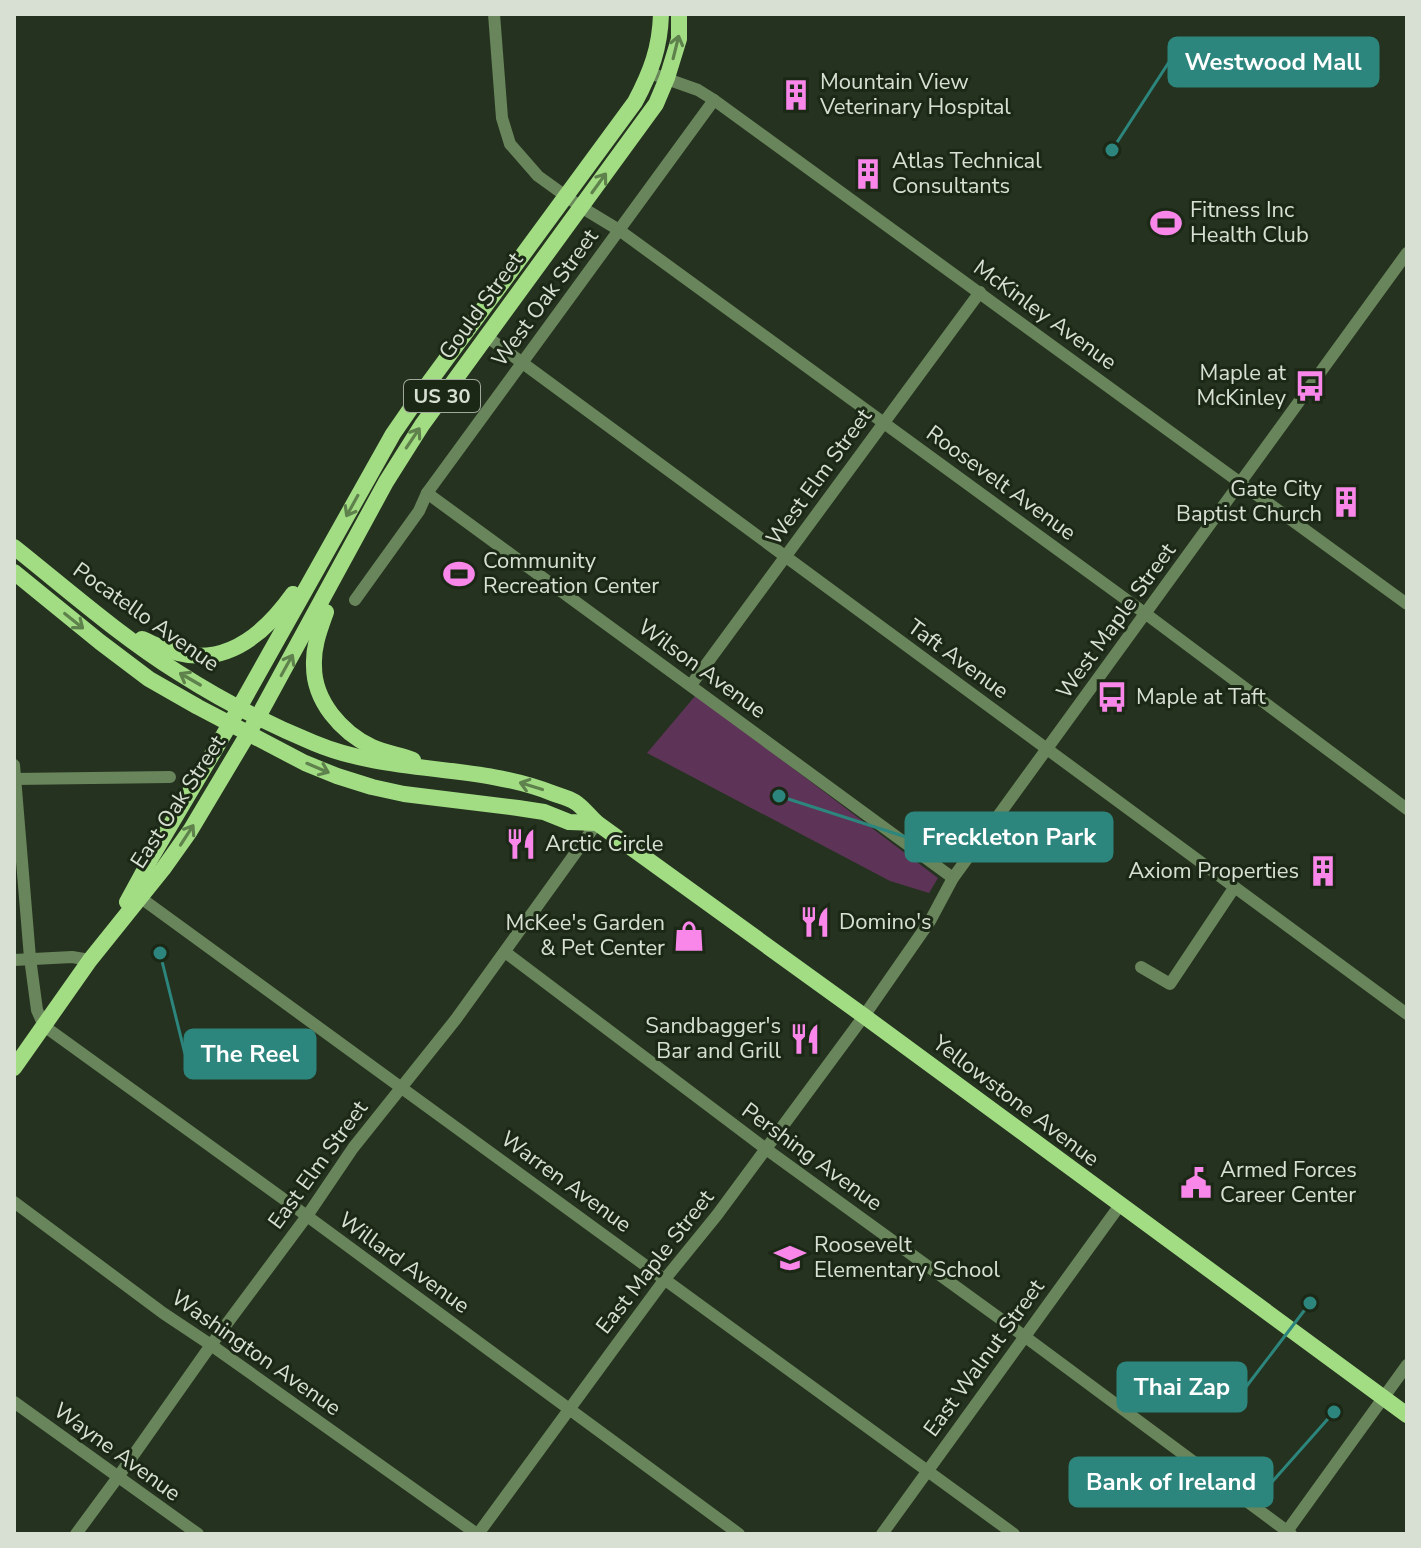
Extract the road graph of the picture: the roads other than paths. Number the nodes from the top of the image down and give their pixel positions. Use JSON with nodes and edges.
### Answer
{"nodes":[{"id":1,"x":494,"y":14,"type":"edge"},
{"id":2,"x":661,"y":14,"type":"edge"},
{"id":3,"x":679,"y":14,"type":"edge"},
{"id":4,"x":658,"y":76,"type":"junction"},
{"id":5,"x":714,"y":100,"type":"junction"},
{"id":6,"x":566,"y":197,"type":"junction"},
{"id":7,"x":581,"y":207,"type":"junction"},
{"id":8,"x":619,"y":230,"type":"junction"},
{"id":9,"x":1407,"y":253,"type":"edge"},
{"id":10,"x":980,"y":292,"type":"junction"},
{"id":11,"x":486,"y":336,"type":"junction"},
{"id":12,"x":522,"y":363,"type":"junction"},
{"id":13,"x":883,"y":422,"type":"junction"},
{"id":14,"x":1240,"y":482,"type":"junction"},
{"id":15,"x":427,"y":493,"type":"junction"},
{"id":16,"x":357,"y":536,"type":"junction"},
{"id":17,"x":14,"y":547,"type":"edge"},
{"id":18,"x":323,"y":557,"type":"junction"},
{"id":19,"x":785,"y":557,"type":"junction"},
{"id":20,"x":14,"y":572,"type":"edge"},
{"id":21,"x":355,"y":600,"type":"dead end"},
{"id":22,"x":1407,"y":604,"type":"edge"},
{"id":23,"x":1146,"y":614,"type":"junction"},
{"id":24,"x":115,"y":628,"type":"junction"},
{"id":25,"x":691,"y":685,"type":"junction"},
{"id":26,"x":240,"y":707,"type":"junction"},
{"id":27,"x":258,"y":717,"type":"junction"},
{"id":28,"x":230,"y":724,"type":"junction"},
{"id":29,"x":249,"y":733,"type":"junction"},
{"id":30,"x":1048,"y":749,"type":"junction"},
{"id":31,"x":14,"y":765,"type":"edge"},
{"id":32,"x":441,"y":770,"type":"junction"},
{"id":33,"x":170,"y":777,"type":"dead end"},
{"id":34,"x":14,"y":779,"type":"edge"},
{"id":35,"x":1407,"y":809,"type":"edge"},
{"id":36,"x":597,"y":823,"type":"junction"},
{"id":37,"x":953,"y":878,"type":"junction"},
{"id":38,"x":1234,"y":888,"type":"junction"},
{"id":39,"x":137,"y":894,"type":"junction"},
{"id":40,"x":505,"y":952,"type":"junction"},
{"id":41,"x":30,"y":958,"type":"junction"},
{"id":42,"x":14,"y":960,"type":"edge"},
{"id":43,"x":90,"y":960,"type":"junction"},
{"id":44,"x":1141,"y":967,"type":"dead end"},
{"id":45,"x":1407,"y":1014,"type":"edge"},
{"id":46,"x":864,"y":1016,"type":"junction"},
{"id":47,"x":44,"y":1026,"type":"junction"},
{"id":48,"x":14,"y":1068,"type":"edge"},
{"id":49,"x":402,"y":1087,"type":"junction"},
{"id":50,"x":766,"y":1149,"type":"junction"},
{"id":51,"x":14,"y":1202,"type":"edge"},
{"id":52,"x":1120,"y":1205,"type":"junction"},
{"id":53,"x":307,"y":1216,"type":"junction"},
{"id":54,"x":665,"y":1279,"type":"junction"},
{"id":55,"x":1024,"y":1336,"type":"junction"},
{"id":56,"x":211,"y":1345,"type":"junction"},
{"id":57,"x":1407,"y":1365,"type":"edge"},
{"id":58,"x":1383,"y":1398,"type":"junction"},
{"id":59,"x":14,"y":1402,"type":"edge"},
{"id":60,"x":569,"y":1409,"type":"junction"},
{"id":61,"x":1407,"y":1415,"type":"edge"},
{"id":62,"x":928,"y":1471,"type":"junction"},
{"id":63,"x":118,"y":1477,"type":"junction"},
{"id":64,"x":1288,"y":1533,"type":"edge"},
{"id":65,"x":76,"y":1534,"type":"edge"},
{"id":66,"x":198,"y":1534,"type":"edge"},
{"id":67,"x":477,"y":1534,"type":"edge"},
{"id":68,"x":739,"y":1534,"type":"edge"},
{"id":69,"x":882,"y":1534,"type":"edge"},
{"id":70,"x":1014,"y":1534,"type":"edge"}],
"edges":[{"from":1,"to":6,"type":"street","name":"Roosevelt Avenue"},
{"from":2,"to":4,"type":"main road","number":"US 30"},
{"from":4,"to":3,"type":"main road","number":"US 30","one_way":true},
{"from":4,"to":5,"type":"street","name":"McKinley Avenue"},
{"from":4,"to":6,"type":"main road","name":"Gould Street","number":"US 30"},
{"from":7,"to":4,"type":"main road","name":"Gould Street","number":"US 30","one_way":true},
{"from":5,"to":8,"type":"street","name":"West Oak Street"},
{"from":5,"to":10,"type":"street","name":"McKinley Avenue"},
{"from":6,"to":7,"type":"street","name":"Roosevelt Avenue"},
{"from":6,"to":18,"type":"main road","name":"Gould Street","number":"US 30","one_way":true},
{"from":7,"to":8,"type":"street","name":"Roosevelt Avenue"},
{"from":7,"to":11,"type":"main road","name":"Gould Street","number":"US 30"},
{"from":8,"to":12,"type":"street","name":"West Oak Street"},
{"from":8,"to":13,"type":"street","name":"Roosevelt Avenue"},
{"from":9,"to":14,"type":"street","name":"West Maple Street"},
{"from":10,"to":13,"type":"street","name":"West Elm Street"},
{"from":10,"to":14,"type":"street","name":"McKinley Avenue"},
{"from":11,"to":12,"type":"street","name":"Taft Avenue"},
{"from":16,"to":11,"type":"main road","name":"Gould Street","number":"US 30","one_way":true},
{"from":12,"to":15,"type":"street","name":"West Oak Street"},
{"from":12,"to":19,"type":"street","name":"Taft Avenue"},
{"from":13,"to":19,"type":"street","name":"West Elm Street"},
{"from":13,"to":23,"type":"street","name":"Roosevelt Avenue"},
{"from":14,"to":22,"type":"street","name":"McKinley Avenue"},
{"from":14,"to":23,"type":"street","name":"West Maple Street"},
{"from":15,"to":21,"type":"street","name":"West Oak Street"},
{"from":15,"to":25,"type":"street","name":"Wilson Avenue"},
{"from":27,"to":16,"type":"main road","name":"Gould Street","number":"US 30","one_way":true},
{"from":16,"to":32,"type":"main road"},
{"from":17,"to":24,"type":"main road","name":"Pocatello Avenue"},
{"from":18,"to":24,"type":"main road","number":"US 30"},
{"from":18,"to":26,"type":"main road","name":"Gould Street"},
{"from":19,"to":25,"type":"street","name":"West Elm Street"},
{"from":19,"to":30,"type":"street","name":"Taft Avenue"},
{"from":20,"to":28,"type":"main road","name":"Pocatello Avenue","one_way":true},
{"from":23,"to":30,"type":"street","name":"West Maple Street"},
{"from":23,"to":35,"type":"street","name":"Roosevelt Avenue"},
{"from":26,"to":24,"type":"main road","name":"Pocatello Avenue","one_way":true},
{"from":25,"to":37,"type":"street","name":"Wilson Avenue"},
{"from":26,"to":27,"type":"main road","name":"Pocatello Avenue"},
{"from":26,"to":28,"type":"main road","name":"Gould Street"},
{"from":27,"to":29,"type":"main road","name":"Gould Street","number":"US 30"},
{"from":27,"to":32,"type":"main road","name":"Yellowstone Avenue"},
{"from":28,"to":29,"type":"main road","name":"Pocatello Avenue"},
{"from":28,"to":39,"type":"main road","name":"East Oak Street"},
{"from":29,"to":36,"type":"main road","name":"Yellowstone Avenue","one_way":true},
{"from":39,"to":29,"type":"main road","name":"East Oak Street","one_way":true},
{"from":30,"to":37,"type":"street","name":"West Maple Street"},
{"from":30,"to":38,"type":"street","name":"Taft Avenue"},
{"from":31,"to":34,"type":"street"},
{"from":36,"to":32,"type":"main road","name":"Yellowstone Avenue","one_way":true},
{"from":33,"to":34,"type":"street"},
{"from":34,"to":41,"type":"street"},
{"from":36,"to":40,"type":"street","name":"East Elm Street"},
{"from":36,"to":46,"type":"main road","name":"Yellowstone Avenue"},
{"from":37,"to":46,"type":"street","name":"West Maple Street"},
{"from":38,"to":44,"type":"street"},
{"from":38,"to":45,"type":"street","name":"Taft Avenue"},
{"from":39,"to":43,"type":"main road","name":"East Oak Street"},
{"from":39,"to":49,"type":"street","name":"Warren Avenue"},
{"from":40,"to":49,"type":"street","name":"East Elm Street"},
{"from":40,"to":50,"type":"street","name":"Pershing Avenue"},
{"from":41,"to":42,"type":"street"},
{"from":41,"to":43,"type":"street"},
{"from":41,"to":47,"type":"street"},
{"from":43,"to":47,"type":"main road","name":"East Oak Street"},
{"from":46,"to":50,"type":"street","name":"East Maple Street"},
{"from":46,"to":52,"type":"main road","name":"Yellowstone Avenue"},
{"from":47,"to":48,"type":"main road","name":"East Oak Street"},
{"from":47,"to":53,"type":"street","name":"Willard Avenue"},
{"from":49,"to":53,"type":"street","name":"East Elm Street"},
{"from":49,"to":54,"type":"street","name":"Warren Avenue"},
{"from":50,"to":54,"type":"street","name":"East Maple Street"},
{"from":50,"to":55,"type":"street","name":"Pershing Avenue"},
{"from":51,"to":56,"type":"street","name":"Washington Avenue"},
{"from":52,"to":55,"type":"street","name":"East Walnut Street"},
{"from":52,"to":58,"type":"main road","name":"Yellowstone Avenue"},
{"from":53,"to":56,"type":"street","name":"East Elm Street"},
{"from":53,"to":60,"type":"street","name":"Willard Avenue"},
{"from":54,"to":60,"type":"street","name":"East Maple Street"},
{"from":54,"to":62,"type":"street","name":"Warren Avenue"},
{"from":55,"to":62,"type":"street","name":"East Walnut Street"},
{"from":55,"to":64,"type":"street","name":"Pershing Avenue"},
{"from":56,"to":63,"type":"street","name":"East Elm Street"},
{"from":56,"to":67,"type":"street","name":"Washington Avenue"},
{"from":57,"to":58,"type":"street"},
{"from":58,"to":61,"type":"main road","name":"Yellowstone Avenue"},
{"from":58,"to":64,"type":"street"},
{"from":59,"to":63,"type":"street","name":"Wayne Avenue"},
{"from":60,"to":67,"type":"street","name":"East Maple Street"},
{"from":60,"to":68,"type":"street","name":"Willard Avenue"},
{"from":62,"to":69,"type":"street","name":"East Walnut Street"},
{"from":62,"to":70,"type":"street","name":"Warren Avenue"},
{"from":63,"to":65,"type":"street","name":"East Elm Street"},
{"from":63,"to":66,"type":"street","name":"Wayne Avenue"}]}
